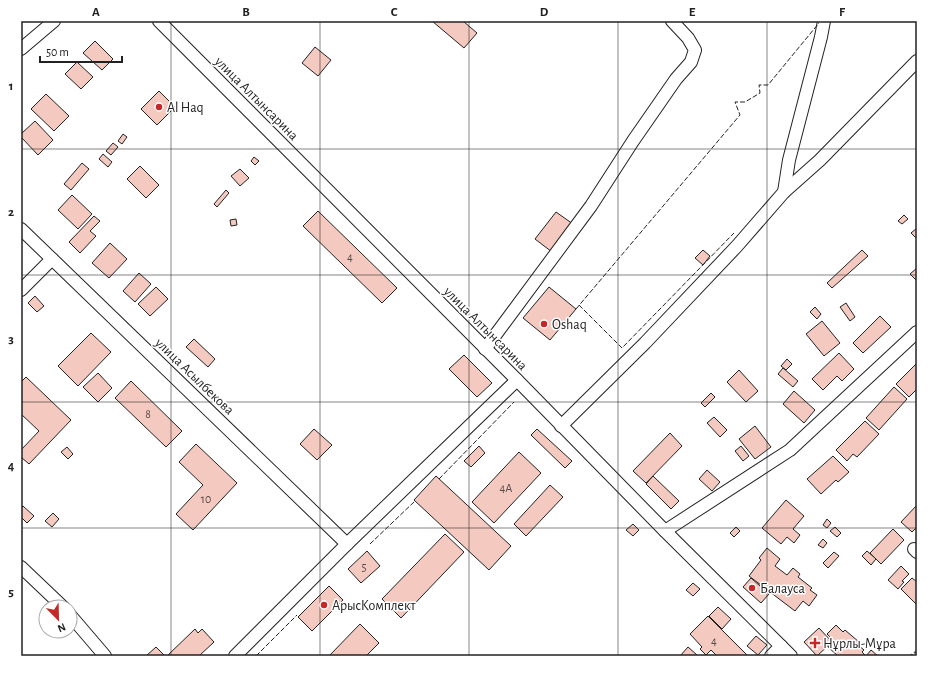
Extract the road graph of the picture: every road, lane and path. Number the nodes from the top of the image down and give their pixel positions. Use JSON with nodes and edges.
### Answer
{"nodes":[{"id":1,"x":54,"y":21,"type":"edge"},
{"id":2,"x":159,"y":21,"type":"edge"},
{"id":3,"x":672,"y":21,"type":"edge"},
{"id":4,"x":824,"y":21,"type":"edge"},
{"id":5,"x":21,"y":49,"type":"edge"},
{"id":6,"x":917,"y":61,"type":"edge"},
{"id":7,"x":784,"y":192,"type":"junction"},
{"id":8,"x":21,"y":229,"type":"edge"},
{"id":9,"x":52,"y":259,"type":"junction"},
{"id":10,"x":21,"y":290,"type":"edge"},
{"id":11,"x":917,"y":332,"type":"edge"},
{"id":12,"x":485,"y":349,"type":"junction"},
{"id":13,"x":517,"y":380,"type":"junction"},
{"id":14,"x":561,"y":426,"type":"junction"},
{"id":15,"x":665,"y":531,"type":"junction"},
{"id":16,"x":347,"y":544,"type":"junction"},
{"id":17,"x":21,"y":567,"type":"edge"},
{"id":18,"x":55,"y":599,"type":"edge"},
{"id":19,"x":78,"y":624,"type":"edge"},
{"id":20,"x":780,"y":646,"type":"junction"},
{"id":21,"x":917,"y":651,"type":"edge"},
{"id":22,"x":105,"y":656,"type":"edge"},
{"id":23,"x":235,"y":656,"type":"edge"},
{"id":24,"x":771,"y":656,"type":"edge"},
{"id":25,"x":791,"y":656,"type":"edge"},
{"id":26,"x":910,"y":656,"type":"edge"}],
"edges":[{"from":1,"to":5,"type":"street"},
{"from":2,"to":12,"type":"street","name":"улица Алтынсарина"},
{"from":3,"to":12,"type":"street"},
{"from":4,"to":7,"type":"street"},
{"from":6,"to":7,"type":"street"},
{"from":7,"to":14,"type":"street"},
{"from":8,"to":9,"type":"street","name":"улица Асылбекова"},
{"from":9,"to":10,"type":"street"},
{"from":9,"to":16,"type":"street","name":"улица Асылбекова"},
{"from":11,"to":15,"type":"street"},
{"from":12,"to":13,"type":"street","name":"улица Алтынсарина"},
{"from":13,"to":14,"type":"street","name":"улица Алтынсарина"},
{"from":13,"to":16,"type":"street"},
{"from":14,"to":15,"type":"street","name":"улица Алтынсарина"},
{"from":15,"to":20,"type":"street","name":"улица Алтынсарина"},
{"from":16,"to":23,"type":"street"},
{"from":17,"to":18,"type":"street"},
{"from":19,"to":22,"type":"street"},
{"from":20,"to":24,"type":"street"},
{"from":20,"to":25,"type":"street","name":"улица Алтынсарина"},
{"from":21,"to":26,"type":"path"}]}
